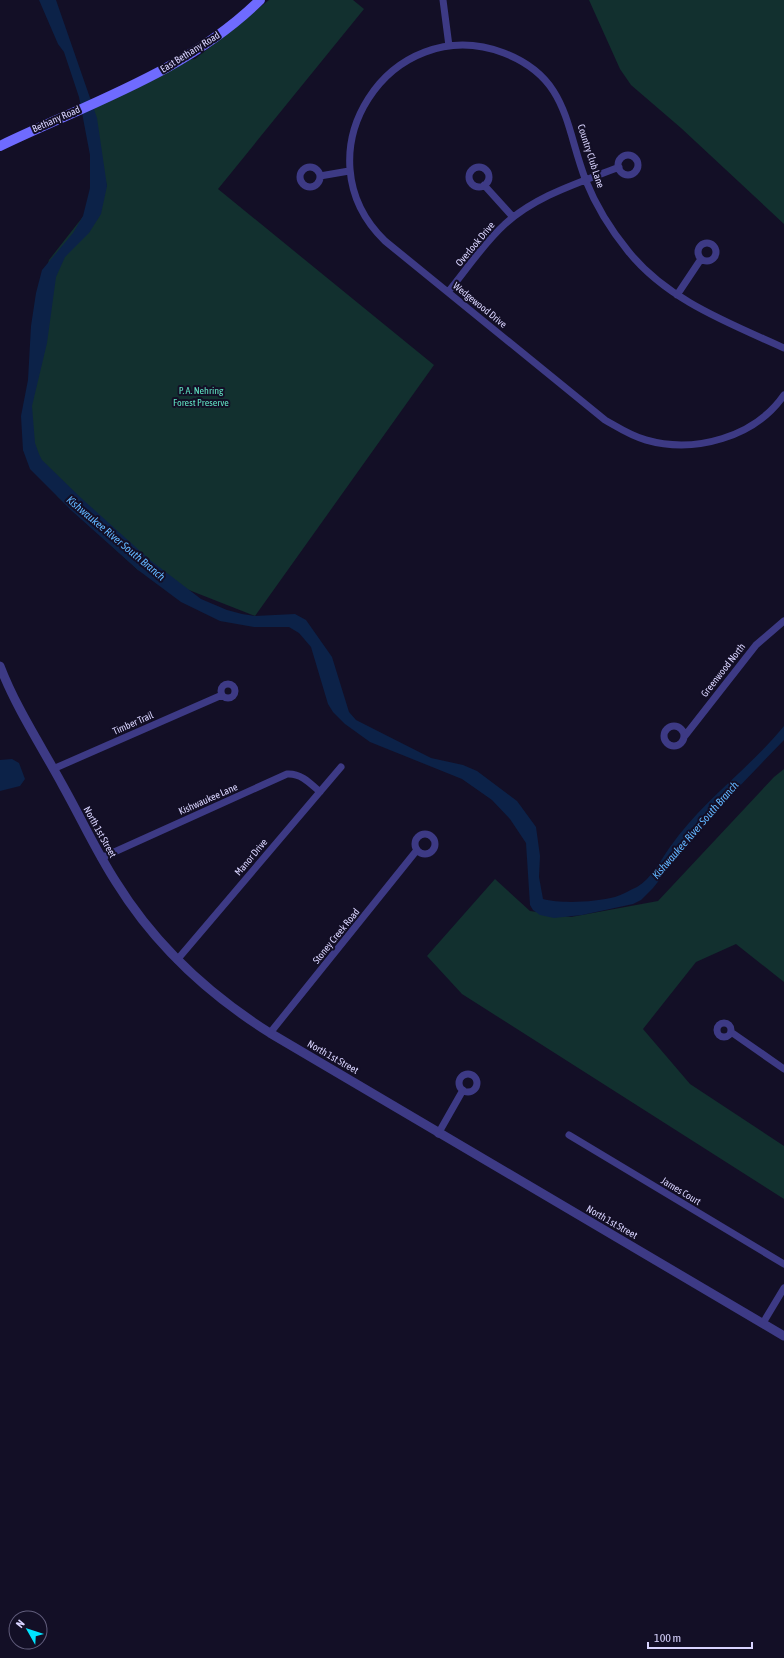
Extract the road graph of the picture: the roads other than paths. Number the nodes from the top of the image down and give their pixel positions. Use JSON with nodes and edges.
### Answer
{"nodes":[{"id":1,"x":260,"y":0,"type":"edge"},
{"id":2,"x":443,"y":0,"type":"edge"},
{"id":3,"x":449,"y":46,"type":"junction"},
{"id":4,"x":113,"y":94,"type":"joint"},
{"id":5,"x":0,"y":146,"type":"edge"},
{"id":6,"x":619,"y":167,"type":"dead end"},
{"id":7,"x":349,"y":172,"type":"junction"},
{"id":8,"x":320,"y":176,"type":"dead end"},
{"id":9,"x":586,"y":180,"type":"junction"},
{"id":10,"x":484,"y":185,"type":"dead end"},
{"id":11,"x":513,"y":217,"type":"junction"},
{"id":12,"x":701,"y":259,"type":"dead end"},
{"id":13,"x":448,"y":292,"type":"junction"},
{"id":14,"x":677,"y":294,"type":"junction"},
{"id":15,"x":784,"y":348,"type":"edge"},
{"id":16,"x":784,"y":395,"type":"edge"},
{"id":17,"x":784,"y":621,"type":"edge"},
{"id":18,"x":1,"y":671,"type":"edge"},
{"id":19,"x":222,"y":695,"type":"dead end"},
{"id":20,"x":684,"y":737,"type":"dead end"},
{"id":21,"x":341,"y":767,"type":"dead end"},
{"id":22,"x":53,"y":768,"type":"junction"},
{"id":23,"x":320,"y":792,"type":"junction"},
{"id":24,"x":417,"y":850,"type":"dead end"},
{"id":25,"x":101,"y":858,"type":"junction"},
{"id":26,"x":177,"y":960,"type":"junction"},
{"id":27,"x":731,"y":1032,"type":"dead end"},
{"id":28,"x":270,"y":1033,"type":"junction"},
{"id":29,"x":784,"y":1069,"type":"edge"},
{"id":30,"x":463,"y":1090,"type":"dead end"},
{"id":31,"x":438,"y":1134,"type":"junction"},
{"id":32,"x":568,"y":1135,"type":"dead end"},
{"id":33,"x":784,"y":1264,"type":"edge"},
{"id":34,"x":784,"y":1288,"type":"edge"},
{"id":35,"x":763,"y":1323,"type":"junction"},
{"id":36,"x":784,"y":1336,"type":"edge"}],
"edges":[{"from":1,"to":4,"type":"main road","name":"East Bethany Road"},
{"from":2,"to":3,"type":"street"},
{"from":3,"to":7,"type":"street","name":"Wedgewood Drive"},
{"from":3,"to":9,"type":"street","name":"Country Club Lane"},
{"from":4,"to":5,"type":"main road","name":"Bethany Road"},
{"from":6,"to":9,"type":"street","name":"Overlook Drive"},
{"from":7,"to":8,"type":"street"},
{"from":7,"to":13,"type":"street","name":"Wedgewood Drive"},
{"from":9,"to":11,"type":"street","name":"Overlook Drive"},
{"from":9,"to":14,"type":"street","name":"Country Club Lane"},
{"from":10,"to":11,"type":"street"},
{"from":11,"to":13,"type":"street","name":"Overlook Drive"},
{"from":12,"to":14,"type":"street"},
{"from":13,"to":16,"type":"street","name":"Wedgewood Drive"},
{"from":14,"to":15,"type":"street","name":"Country Club Lane"},
{"from":17,"to":20,"type":"street","name":"Greenwood North"},
{"from":18,"to":22,"type":"street","name":"North 1st Street"},
{"from":19,"to":22,"type":"street","name":"Timber Trail"},
{"from":21,"to":23,"type":"street","name":"Manor Drive"},
{"from":22,"to":25,"type":"street","name":"North 1st Street"},
{"from":23,"to":25,"type":"street","name":"Kishwaukee Lane"},
{"from":23,"to":26,"type":"street","name":"Manor Drive"},
{"from":24,"to":28,"type":"street","name":"Stoney Creek Road"},
{"from":25,"to":26,"type":"street","name":"North 1st Street"},
{"from":26,"to":28,"type":"street","name":"North 1st Street"},
{"from":27,"to":29,"type":"street"},
{"from":28,"to":31,"type":"street","name":"North 1st Street"},
{"from":30,"to":31,"type":"street"},
{"from":31,"to":35,"type":"street","name":"North 1st Street"},
{"from":32,"to":33,"type":"street","name":"James Court"},
{"from":34,"to":35,"type":"street"},
{"from":35,"to":36,"type":"street","name":"North 1st Street"}]}
